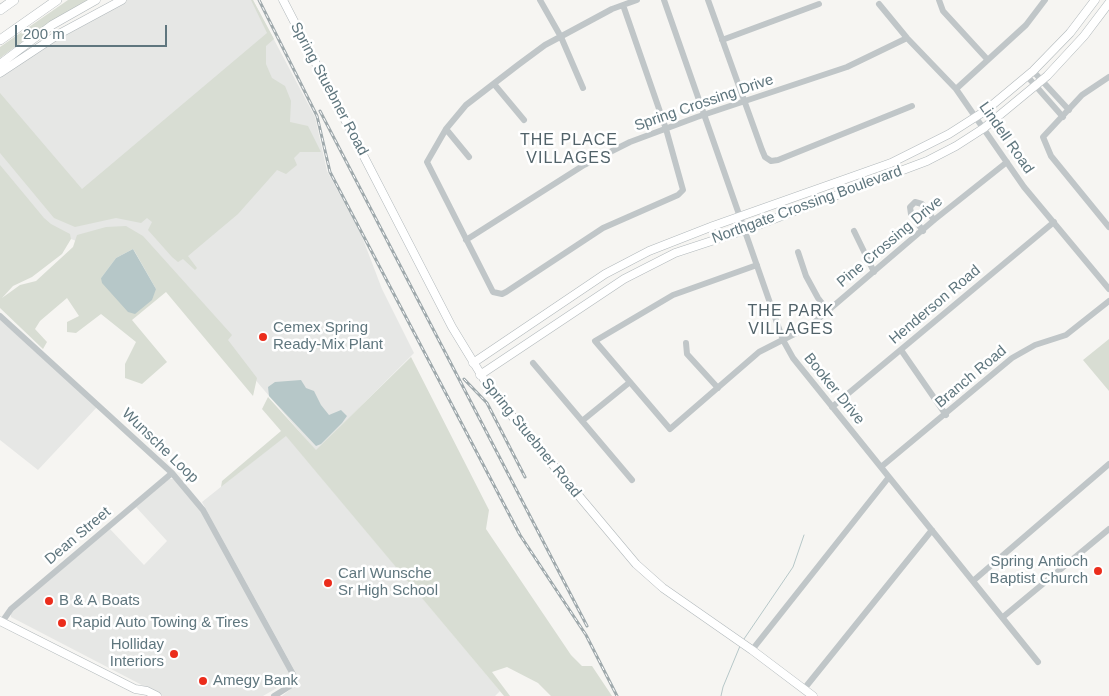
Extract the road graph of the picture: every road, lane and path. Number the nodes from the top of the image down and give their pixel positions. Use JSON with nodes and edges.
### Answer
{"nodes":[{"id":1,"x":14,"y":0,"type":"edge"},
{"id":2,"x":56,"y":0,"type":"edge"},
{"id":3,"x":96,"y":0,"type":"edge"},
{"id":4,"x":122,"y":0,"type":"edge"},
{"id":5,"x":283,"y":0,"type":"edge"},
{"id":6,"x":540,"y":0,"type":"edge"},
{"id":7,"x":637,"y":0,"type":"edge"},
{"id":8,"x":664,"y":0,"type":"edge"},
{"id":9,"x":708,"y":0,"type":"edge"},
{"id":10,"x":939,"y":0,"type":"edge"},
{"id":11,"x":1045,"y":0,"type":"edge"},
{"id":12,"x":1094,"y":2,"type":"edge"},
{"id":13,"x":1109,"y":3,"type":"edge"},
{"id":14,"x":819,"y":4,"type":"dead end"},
{"id":15,"x":879,"y":4,"type":"dead end"},
{"id":16,"x":623,"y":5,"type":"junction"},
{"id":17,"x":0,"y":10,"type":"edge"},
{"id":18,"x":1104,"y":10,"type":"junction"},
{"id":19,"x":561,"y":36,"type":"junction"},
{"id":20,"x":907,"y":38,"type":"junction"},
{"id":21,"x":0,"y":40,"type":"edge"},
{"id":22,"x":722,"y":40,"type":"junction"},
{"id":23,"x":987,"y":59,"type":"junction"},
{"id":24,"x":0,"y":64,"type":"edge"},
{"id":25,"x":0,"y":73,"type":"edge"},
{"id":26,"x":1030,"y":74,"type":"junction"},
{"id":27,"x":1109,"y":76,"type":"edge"},
{"id":28,"x":1038,"y":83,"type":"junction"},
{"id":29,"x":494,"y":84,"type":"junction"},
{"id":30,"x":583,"y":88,"type":"dead end"},
{"id":31,"x":956,"y":89,"type":"junction"},
{"id":32,"x":744,"y":102,"type":"junction"},
{"id":33,"x":912,"y":106,"type":"dead end"},
{"id":34,"x":1069,"y":110,"type":"junction"},
{"id":35,"x":704,"y":114,"type":"junction"},
{"id":36,"x":976,"y":117,"type":"junction"},
{"id":37,"x":1064,"y":117,"type":"junction"},
{"id":38,"x":524,"y":120,"type":"dead end"},
{"id":39,"x":984,"y":128,"type":"junction"},
{"id":40,"x":446,"y":129,"type":"junction"},
{"id":41,"x":666,"y":129,"type":"junction"},
{"id":42,"x":469,"y":157,"type":"dead end"},
{"id":43,"x":1007,"y":162,"type":"junction"},
{"id":44,"x":861,"y":174,"type":"junction"},
{"id":45,"x":864,"y":185,"type":"junction"},
{"id":46,"x":740,"y":216,"type":"junction"},
{"id":47,"x":934,"y":220,"type":"junction"},
{"id":48,"x":1054,"y":222,"type":"junction"},
{"id":49,"x":1109,"y":227,"type":"edge"},
{"id":50,"x":745,"y":230,"type":"junction"},
{"id":51,"x":854,"y":231,"type":"dead end"},
{"id":52,"x":924,"y":231,"type":"junction"},
{"id":53,"x":466,"y":240,"type":"junction"},
{"id":54,"x":798,"y":252,"type":"dead end"},
{"id":55,"x":646,"y":253,"type":"junction"},
{"id":56,"x":758,"y":265,"type":"junction"},
{"id":57,"x":653,"y":266,"type":"junction"},
{"id":58,"x":874,"y":272,"type":"junction"},
{"id":59,"x":1109,"y":289,"type":"edge"},
{"id":60,"x":1109,"y":301,"type":"edge"},
{"id":61,"x":564,"y":302,"type":"junction"},
{"id":62,"x":828,"y":311,"type":"junction"},
{"id":63,"x":571,"y":313,"type":"junction"},
{"id":64,"x":0,"y":316,"type":"edge"},
{"id":65,"x":783,"y":340,"type":"junction"},
{"id":66,"x":686,"y":343,"type":"dead end"},
{"id":67,"x":900,"y":350,"type":"junction"},
{"id":68,"x":473,"y":363,"type":"junction"},
{"id":69,"x":533,"y":363,"type":"dead end"},
{"id":70,"x":480,"y":375,"type":"junction"},
{"id":71,"x":630,"y":382,"type":"junction"},
{"id":72,"x":718,"y":388,"type":"junction"},
{"id":73,"x":832,"y":407,"type":"junction"},
{"id":74,"x":946,"y":415,"type":"junction"},
{"id":75,"x":582,"y":421,"type":"junction"},
{"id":76,"x":1109,"y":464,"type":"edge"},
{"id":77,"x":881,"y":467,"type":"junction"},
{"id":78,"x":172,"y":473,"type":"junction"},
{"id":79,"x":889,"y":478,"type":"junction"},
{"id":80,"x":632,"y":480,"type":"dead end"},
{"id":81,"x":1109,"y":529,"type":"edge"},
{"id":82,"x":932,"y":530,"type":"junction"},
{"id":83,"x":973,"y":580,"type":"junction"},
{"id":84,"x":1002,"y":617,"type":"junction"},
{"id":85,"x":1,"y":621,"type":"edge"},
{"id":86,"x":752,"y":650,"type":"junction"},
{"id":87,"x":1038,"y":662,"type":"dead end"},
{"id":88,"x":135,"y":689,"type":"junction"},
{"id":89,"x":804,"y":689,"type":"junction"},
{"id":90,"x":142,"y":696,"type":"edge"},
{"id":91,"x":157,"y":696,"type":"edge"},
{"id":92,"x":274,"y":696,"type":"edge"},
{"id":93,"x":813,"y":696,"type":"edge"}],
"edges":[{"from":1,"to":17,"type":"highway"},
{"from":2,"to":21,"type":"highway"},
{"from":3,"to":24,"type":"main road"},
{"from":4,"to":25,"type":"main road"},
{"from":5,"to":68,"type":"main road","name":"Spring Stuebner Road"},
{"from":6,"to":19,"type":"street"},
{"from":7,"to":16,"type":"street"},
{"from":8,"to":35,"type":"street","name":"Booker Drive"},
{"from":9,"to":22,"type":"street"},
{"from":10,"to":23,"type":"street"},
{"from":11,"to":23,"type":"street"},
{"from":12,"to":18,"type":"main road"},
{"from":12,"to":26,"type":"main road","name":"Northgate Crossing Boulevard"},
{"from":13,"to":18,"type":"main road","name":"Northgate Crossing Boulevard"},
{"from":14,"to":22,"type":"street"},
{"from":15,"to":20,"type":"street","name":"Lindell Road"},
{"from":16,"to":19,"type":"street"},
{"from":16,"to":41,"type":"street"},
{"from":18,"to":28,"type":"main road","name":"Northgate Crossing Boulevard"},
{"from":19,"to":29,"type":"street"},
{"from":19,"to":30,"type":"street"},
{"from":20,"to":31,"type":"street","name":"Lindell Road"},
{"from":20,"to":32,"type":"street","name":"Spring Crossing Drive"},
{"from":22,"to":32,"type":"street"},
{"from":23,"to":31,"type":"street"},
{"from":26,"to":28,"type":"street"},
{"from":26,"to":36,"type":"main road","name":"Northgate Crossing Boulevard"},
{"from":27,"to":34,"type":"street"},
{"from":28,"to":34,"type":"street"},
{"from":28,"to":37,"type":"street"},
{"from":28,"to":39,"type":"main road","name":"Northgate Crossing Boulevard"},
{"from":29,"to":38,"type":"street"},
{"from":29,"to":40,"type":"street"},
{"from":31,"to":36,"type":"street","name":"Lindell Road"},
{"from":32,"to":33,"type":"street"},
{"from":32,"to":35,"type":"street","name":"Spring Crossing Drive"},
{"from":34,"to":37,"type":"street"},
{"from":35,"to":41,"type":"street","name":"Spring Crossing Drive"},
{"from":35,"to":46,"type":"street","name":"Booker Drive"},
{"from":36,"to":39,"type":"street","name":"Lindell Road"},
{"from":36,"to":44,"type":"main road","name":"Northgate Crossing Boulevard"},
{"from":37,"to":49,"type":"street"},
{"from":39,"to":43,"type":"street","name":"Lindell Road"},
{"from":39,"to":45,"type":"main road","name":"Northgate Crossing Boulevard"},
{"from":40,"to":42,"type":"street"},
{"from":40,"to":53,"type":"street"},
{"from":41,"to":53,"type":"street","name":"Spring Crossing Drive"},
{"from":41,"to":53,"type":"street"},
{"from":43,"to":47,"type":"street","name":"Pine Crossing Drive"},
{"from":43,"to":48,"type":"street","name":"Lindell Road"},
{"from":44,"to":45,"type":"main road"},
{"from":44,"to":46,"type":"main road","name":"Northgate Crossing Boulevard"},
{"from":45,"to":50,"type":"main road","name":"Northgate Crossing Boulevard"},
{"from":46,"to":50,"type":"street","name":"Booker Drive"},
{"from":46,"to":55,"type":"main road","name":"Northgate Crossing Boulevard"},
{"from":47,"to":52,"type":"street","name":"Pine Crossing Drive"},
{"from":47,"to":52,"type":"street"},
{"from":48,"to":59,"type":"street","name":"Lindell Road"},
{"from":48,"to":67,"type":"street","name":"Henderson Road"},
{"from":50,"to":56,"type":"street","name":"Booker Drive"},
{"from":50,"to":57,"type":"main road","name":"Northgate Crossing Boulevard"},
{"from":51,"to":58,"type":"street"},
{"from":52,"to":58,"type":"street","name":"Pine Crossing Drive"},
{"from":54,"to":62,"type":"street"},
{"from":55,"to":57,"type":"main road"},
{"from":55,"to":61,"type":"main road","name":"Northgate Crossing Boulevard"},
{"from":56,"to":65,"type":"street","name":"Booker Drive"},
{"from":56,"to":71,"type":"street"},
{"from":57,"to":63,"type":"main road","name":"Northgate Crossing Boulevard"},
{"from":58,"to":62,"type":"street","name":"Pine Crossing Drive"},
{"from":60,"to":74,"type":"street","name":"Branch Road"},
{"from":61,"to":63,"type":"main road"},
{"from":61,"to":68,"type":"main road","name":"Northgate Crossing Boulevard"},
{"from":62,"to":65,"type":"street","name":"Pine Crossing Drive"},
{"from":63,"to":70,"type":"main road","name":"Northgate Crossing Boulevard"},
{"from":64,"to":78,"type":"street","name":"Wunsche Loop"},
{"from":65,"to":72,"type":"street","name":"Pine Crossing Drive"},
{"from":65,"to":73,"type":"street","name":"Booker Drive"},
{"from":66,"to":72,"type":"street"},
{"from":67,"to":73,"type":"street","name":"Henderson Road"},
{"from":67,"to":74,"type":"street"},
{"from":68,"to":70,"type":"main road","name":"Spring Stuebner Road"},
{"from":69,"to":75,"type":"street"},
{"from":70,"to":86,"type":"main road","name":"Spring Stuebner Road"},
{"from":71,"to":72,"type":"street","name":"Pine Crossing Drive"},
{"from":71,"to":75,"type":"street"},
{"from":73,"to":77,"type":"street","name":"Booker Drive"},
{"from":74,"to":77,"type":"street","name":"Branch Road"},
{"from":75,"to":80,"type":"street"},
{"from":76,"to":83,"type":"street"},
{"from":77,"to":79,"type":"street","name":"Booker Drive"},
{"from":78,"to":85,"type":"street","name":"Dean Street"},
{"from":78,"to":92,"type":"street","name":"Wunsche Loop"},
{"from":79,"to":82,"type":"street","name":"Booker Drive"},
{"from":79,"to":86,"type":"street"},
{"from":81,"to":84,"type":"street"},
{"from":82,"to":83,"type":"street","name":"Booker Drive"},
{"from":82,"to":89,"type":"street"},
{"from":83,"to":84,"type":"street","name":"Booker Drive"},
{"from":84,"to":87,"type":"street","name":"Booker Drive"},
{"from":85,"to":88,"type":"main road"},
{"from":86,"to":89,"type":"main road","name":"Spring Stuebner Road"},
{"from":88,"to":90,"type":"main road"},
{"from":88,"to":91,"type":"main road"},
{"from":89,"to":93,"type":"main road","name":"Spring Stuebner Road"}]}
